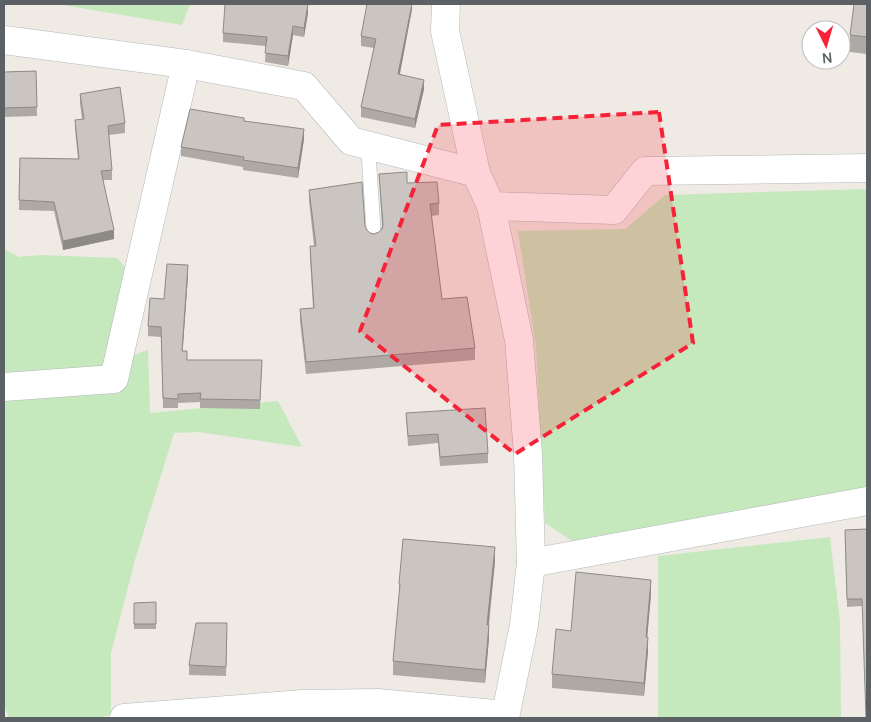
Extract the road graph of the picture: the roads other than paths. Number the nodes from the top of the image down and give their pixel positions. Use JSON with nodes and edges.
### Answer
{"nodes":[{"id":1,"x":446,"y":4,"type":"edge"},
{"id":2,"x":4,"y":40,"type":"edge"},
{"id":3,"x":186,"y":64,"type":"junction"},
{"id":4,"x":368,"y":145,"type":"junction"},
{"id":5,"x":867,"y":168,"type":"edge"},
{"id":6,"x":476,"y":173,"type":"junction"},
{"id":7,"x":492,"y":206,"type":"junction"},
{"id":8,"x":374,"y":237,"type":"edge"},
{"id":9,"x":4,"y":386,"type":"edge"},
{"id":10,"x":867,"y":501,"type":"edge"},
{"id":11,"x":531,"y":563,"type":"junction"},
{"id":12,"x":505,"y":716,"type":"edge"},
{"id":13,"x":124,"y":718,"type":"edge"}],
"edges":[{"from":1,"to":6,"type":"street"},
{"from":2,"to":3,"type":"street"},
{"from":3,"to":4,"type":"street"},
{"from":3,"to":9,"type":"street"},
{"from":4,"to":6,"type":"street"},
{"from":4,"to":8,"type":"lane"},
{"from":5,"to":7,"type":"street"},
{"from":6,"to":7,"type":"street"},
{"from":7,"to":11,"type":"street"},
{"from":10,"to":11,"type":"street"},
{"from":11,"to":12,"type":"street"},
{"from":12,"to":13,"type":"street"}]}
